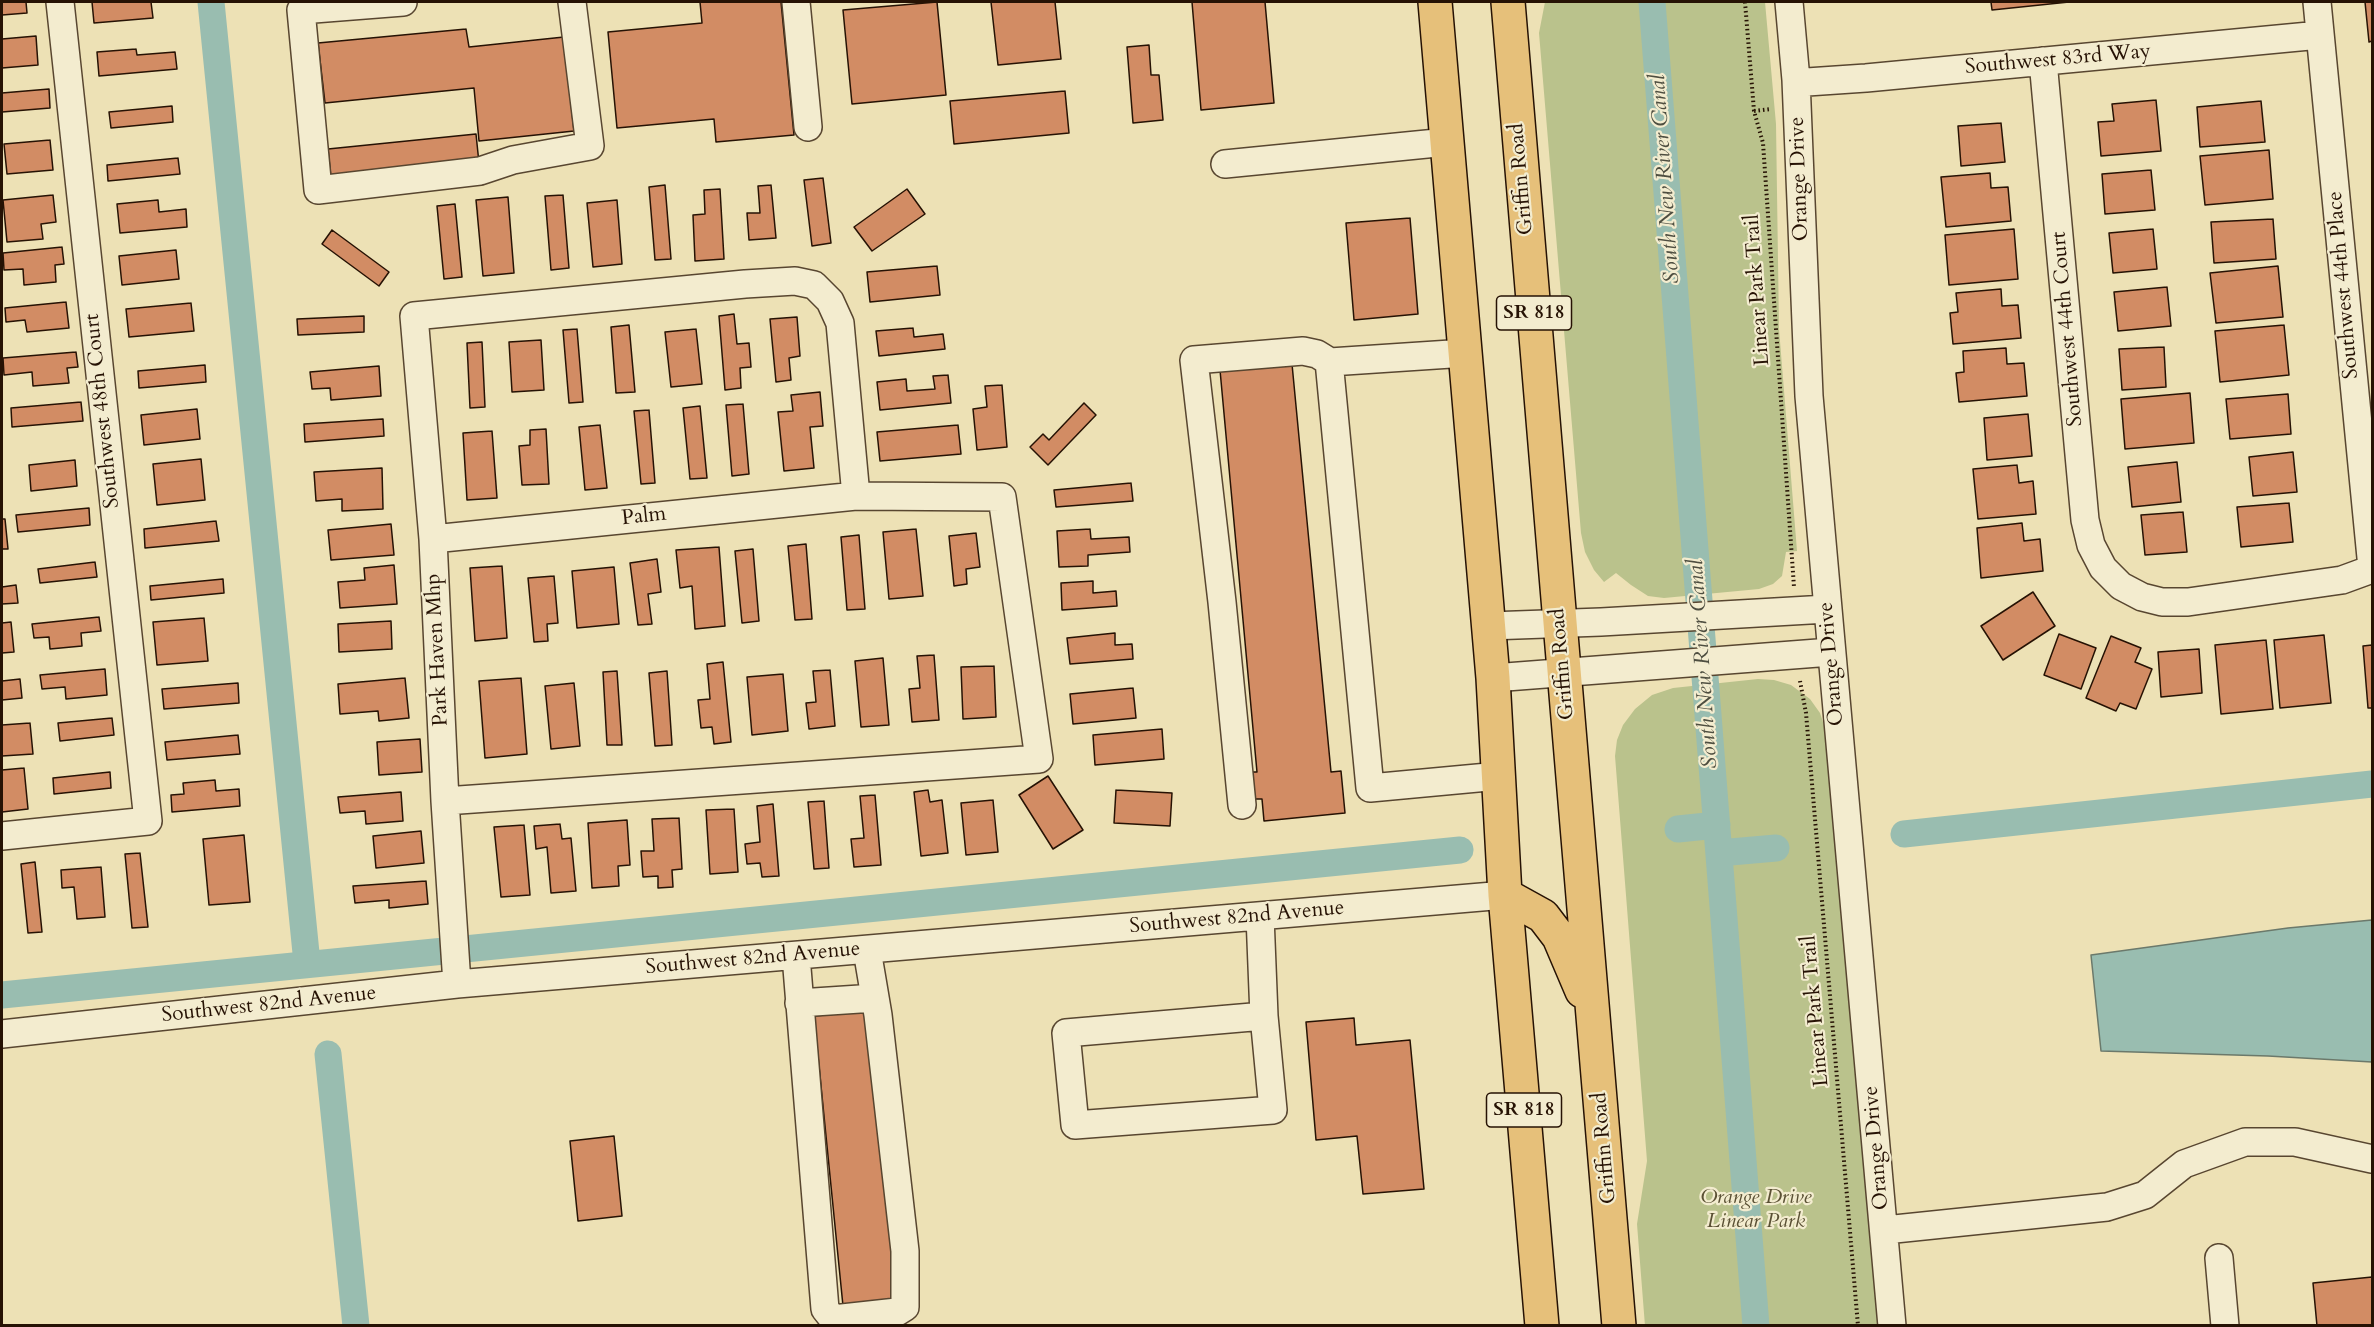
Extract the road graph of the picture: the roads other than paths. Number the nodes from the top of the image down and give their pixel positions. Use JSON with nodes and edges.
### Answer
{"nodes":[{"id":1,"x":60,"y":2,"type":"edge"},
{"id":2,"x":403,"y":2,"type":"edge"},
{"id":3,"x":572,"y":2,"type":"edge"},
{"id":4,"x":795,"y":2,"type":"edge"},
{"id":5,"x":1435,"y":2,"type":"edge"},
{"id":6,"x":1508,"y":2,"type":"edge"},
{"id":7,"x":1789,"y":2,"type":"edge"},
{"id":8,"x":2317,"y":2,"type":"edge"},
{"id":9,"x":2320,"y":34,"type":"junction"},
{"id":10,"x":2043,"y":61,"type":"junction"},
{"id":11,"x":1796,"y":80,"type":"junction"},
{"id":12,"x":808,"y":127,"type":"dead end"},
{"id":13,"x":1448,"y":142,"type":"junction"},
{"id":14,"x":1225,"y":164,"type":"dead end"},
{"id":15,"x":1466,"y":353,"type":"junction"},
{"id":16,"x":1329,"y":361,"type":"junction"},
{"id":17,"x":856,"y":496,"type":"junction"},
{"id":18,"x":433,"y":539,"type":"junction"},
{"id":19,"x":2372,"y":569,"type":"edge"},
{"id":20,"x":1827,"y":609,"type":"junction"},
{"id":21,"x":1560,"y":624,"type":"junction"},
{"id":22,"x":1489,"y":626,"type":"junction"},
{"id":23,"x":1831,"y":652,"type":"junction"},
{"id":24,"x":1563,"y":673,"type":"junction"},
{"id":25,"x":1493,"y":678,"type":"junction"},
{"id":26,"x":1499,"y":776,"type":"junction"},
{"id":27,"x":445,"y":801,"type":"junction"},
{"id":28,"x":1242,"y":805,"type":"dead end"},
{"id":29,"x":2,"y":836,"type":"edge"},
{"id":30,"x":1505,"y":895,"type":"junction"},
{"id":31,"x":1260,"y":916,"type":"junction"},
{"id":32,"x":867,"y":950,"type":"junction"},
{"id":33,"x":796,"y":956,"type":"junction"},
{"id":34,"x":457,"y":983,"type":"junction"},
{"id":35,"x":875,"y":998,"type":"junction"},
{"id":36,"x":799,"y":1003,"type":"junction"},
{"id":37,"x":1264,"y":1016,"type":"junction"},
{"id":38,"x":1594,"y":1017,"type":"junction"},
{"id":39,"x":2,"y":1034,"type":"edge"},
{"id":40,"x":2373,"y":1159,"type":"edge"},
{"id":41,"x":1885,"y":1230,"type":"junction"},
{"id":42,"x":2219,"y":1258,"type":"dead end"},
{"id":43,"x":1542,"y":1326,"type":"edge"},
{"id":44,"x":1619,"y":1326,"type":"edge"},
{"id":45,"x":1892,"y":1326,"type":"edge"},
{"id":46,"x":2224,"y":1326,"type":"edge"}],
"edges":[{"from":1,"to":29,"type":"street","name":"Southwest 48th Court"},
{"from":2,"to":3,"type":"street"},
{"from":4,"to":12,"type":"street"},
{"from":5,"to":13,"type":"main road","number":"SR 818"},
{"from":6,"to":21,"type":"main road","name":"Griffin Road","number":"SR 818"},
{"from":7,"to":11,"type":"street","name":"Orange Drive"},
{"from":8,"to":9,"type":"street","name":"Southwest 44th Place"},
{"from":9,"to":10,"type":"street","name":"Southwest 83rd Way"},
{"from":9,"to":19,"type":"street","name":"Southwest 44th Place"},
{"from":10,"to":11,"type":"street","name":"Southwest 83rd Way"},
{"from":10,"to":19,"type":"street","name":"Southwest 44th Court"},
{"from":11,"to":20,"type":"street","name":"Orange Drive"},
{"from":13,"to":14,"type":"street"},
{"from":13,"to":15,"type":"main road","number":"SR 818"},
{"from":15,"to":16,"type":"street"},
{"from":15,"to":22,"type":"main road","number":"SR 818"},
{"from":16,"to":26,"type":"street"},
{"from":16,"to":28,"type":"street"},
{"from":17,"to":18,"type":"street","name":"Palm"},
{"from":17,"to":18,"type":"street","name":"Park Haven Mhp"},
{"from":17,"to":27,"type":"street","name":"Palm"},
{"from":18,"to":27,"type":"street","name":"Park Haven Mhp"},
{"from":20,"to":21,"type":"street"},
{"from":20,"to":23,"type":"street","name":"Orange Drive"},
{"from":21,"to":22,"type":"street"},
{"from":21,"to":24,"type":"main road","name":"Griffin Road","number":"SR 818"},
{"from":22,"to":25,"type":"main road","number":"SR 818"},
{"from":23,"to":24,"type":"street"},
{"from":23,"to":41,"type":"street","name":"Orange Drive"},
{"from":24,"to":25,"type":"street"},
{"from":24,"to":38,"type":"main road","name":"Griffin Road","number":"SR 818"},
{"from":25,"to":26,"type":"main road","number":"SR 818"},
{"from":26,"to":30,"type":"main road","number":"SR 818"},
{"from":27,"to":34,"type":"street","name":"Park Haven Mhp"},
{"from":30,"to":31,"type":"street","name":"Southwest 82nd Avenue"},
{"from":30,"to":38,"type":"main road"},
{"from":30,"to":43,"type":"main road","number":"SR 818"},
{"from":31,"to":32,"type":"street","name":"Southwest 82nd Avenue"},
{"from":31,"to":37,"type":"street"},
{"from":32,"to":33,"type":"street","name":"Southwest 82nd Avenue"},
{"from":32,"to":35,"type":"street"},
{"from":33,"to":34,"type":"street","name":"Southwest 82nd Avenue"},
{"from":33,"to":36,"type":"street"},
{"from":34,"to":39,"type":"street","name":"Southwest 82nd Avenue"},
{"from":35,"to":36,"type":"street"},
{"from":35,"to":36,"type":"street"},
{"from":37,"to":37,"type":"street"},
{"from":38,"to":44,"type":"main road","name":"Griffin Road","number":"SR 818"},
{"from":40,"to":41,"type":"street"},
{"from":41,"to":45,"type":"street","name":"Orange Drive"},
{"from":42,"to":46,"type":"street"}]}
